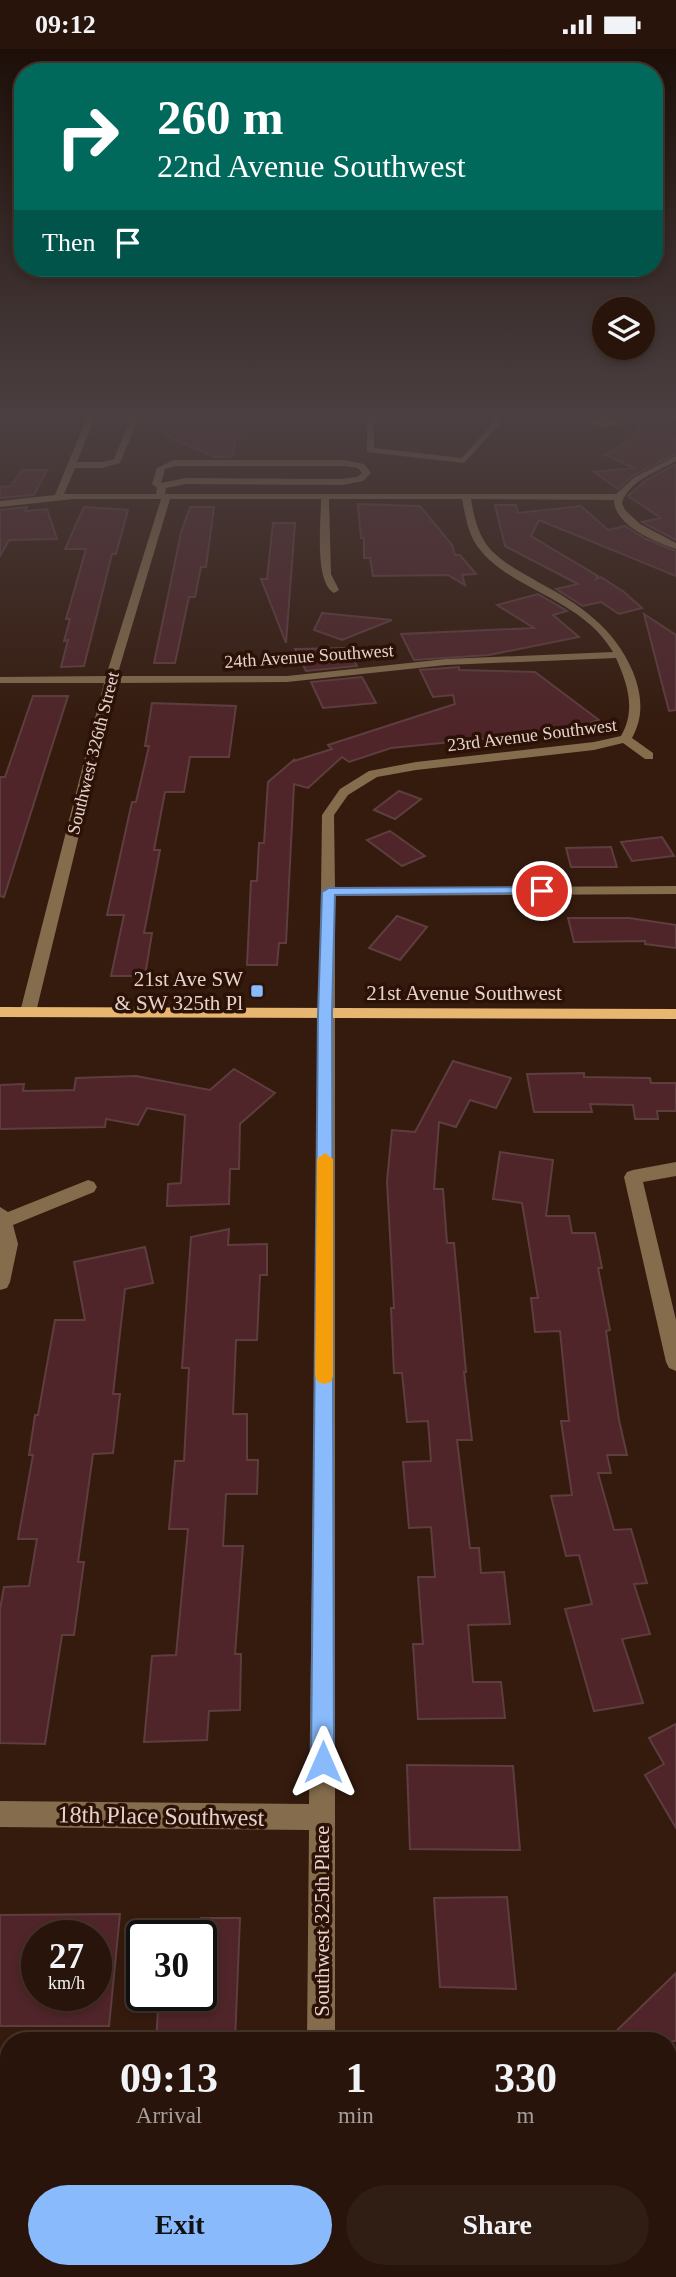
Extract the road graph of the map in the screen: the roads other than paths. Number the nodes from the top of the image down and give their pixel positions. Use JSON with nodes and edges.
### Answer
{"nodes":[{"id":1,"x":154,"y":521,"type":"edge"},
{"id":2,"x":325,"y":521,"type":"edge"},
{"id":3,"x":472,"y":521,"type":"edge"},
{"id":4,"x":631,"y":521,"type":"edge"},
{"id":5,"x":676,"y":546,"type":"edge"},
{"id":6,"x":334,"y":590,"type":"dead end"},
{"id":7,"x":620,"y":655,"type":"junction"},
{"id":8,"x":111,"y":679,"type":"junction"},
{"id":9,"x":0,"y":680,"type":"edge"},
{"id":10,"x":625,"y":739,"type":"junction"},
{"id":11,"x":649,"y":755,"type":"dead end"},
{"id":12,"x":416,"y":766,"type":"joint"},
{"id":13,"x":676,"y":890,"type":"edge"},
{"id":14,"x":329,"y":892,"type":"junction"},
{"id":15,"x":0,"y":1012,"type":"edge"},
{"id":16,"x":28,"y":1012,"type":"junction"},
{"id":17,"x":325,"y":1014,"type":"junction"},
{"id":18,"x":676,"y":1014,"type":"edge"},
{"id":19,"x":676,"y":1169,"type":"edge"},
{"id":20,"x":88,"y":1187,"type":"dead end"},
{"id":21,"x":2,"y":1217,"type":"edge"},
{"id":22,"x":0,"y":1282,"type":"edge"},
{"id":23,"x":676,"y":1361,"type":"edge"},
{"id":24,"x":0,"y":1814,"type":"edge"},
{"id":25,"x":323,"y":1817,"type":"junction"},
{"id":26,"x":321,"y":2032,"type":"edge"}],
"edges":[{"from":1,"to":8,"type":"street","name":"Southwest 326th Street"},
{"from":2,"to":6,"type":"street"},
{"from":3,"to":7,"type":"street"},
{"from":4,"to":5,"type":"street"},
{"from":7,"to":8,"type":"street","name":"24th Avenue Southwest"},
{"from":7,"to":10,"type":"street"},
{"from":8,"to":9,"type":"street","name":"24th Avenue Southwest"},
{"from":8,"to":16,"type":"street","name":"Southwest 326th Street"},
{"from":10,"to":11,"type":"street","name":"23rd Avenue Southwest"},
{"from":10,"to":12,"type":"street","name":"23rd Avenue Southwest"},
{"from":12,"to":14,"type":"street","name":"Southwest 325th Place"},
{"from":13,"to":14,"type":"street"},
{"from":14,"to":17,"type":"street","name":"Southwest 325th Place"},
{"from":15,"to":16,"type":"main road","name":"21st Avenue Southwest"},
{"from":16,"to":17,"type":"main road","name":"21st Avenue Southwest"},
{"from":17,"to":18,"type":"main road","name":"21st Avenue Southwest"},
{"from":17,"to":25,"type":"street","name":"Southwest 325th Place"},
{"from":19,"to":23,"type":"street"},
{"from":20,"to":21,"type":"street"},
{"from":21,"to":22,"type":"street"},
{"from":24,"to":25,"type":"street","name":"18th Place Southwest"},
{"from":25,"to":26,"type":"street","name":"Southwest 325th Place"}]}
